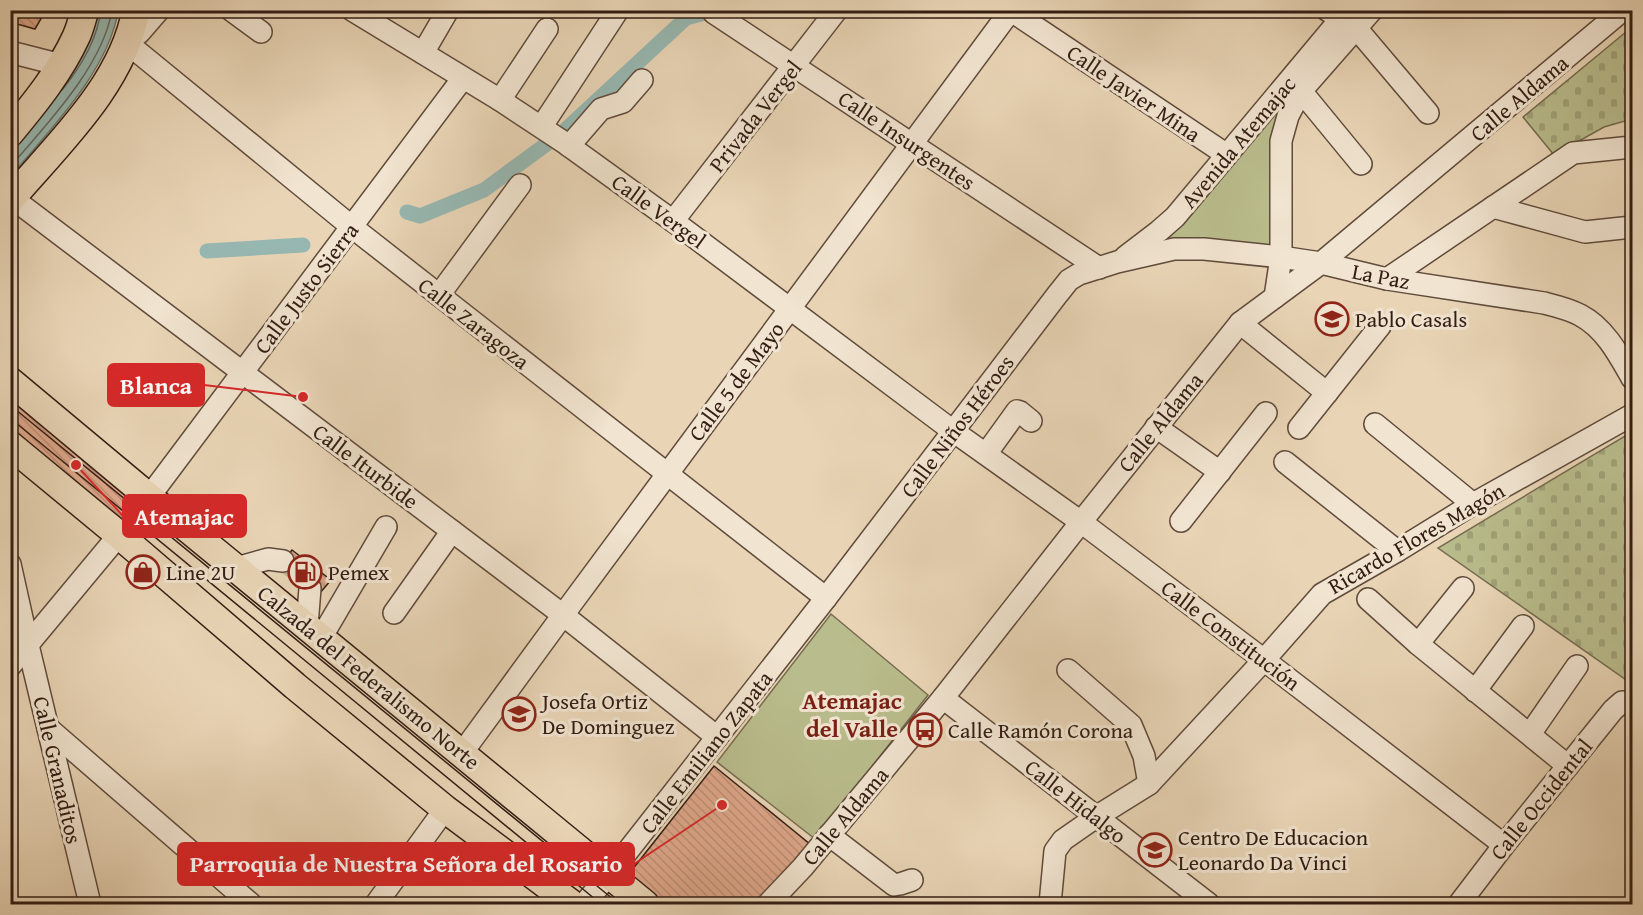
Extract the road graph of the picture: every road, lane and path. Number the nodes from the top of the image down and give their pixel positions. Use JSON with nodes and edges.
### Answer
{"nodes":[{"id":1,"x":85,"y":10,"type":"edge"},
{"id":2,"x":136,"y":10,"type":"edge"},
{"id":3,"x":159,"y":10,"type":"edge"},
{"id":4,"x":231,"y":10,"type":"edge"},
{"id":5,"x":352,"y":10,"type":"edge"},
{"id":6,"x":448,"y":10,"type":"edge"},
{"id":7,"x":618,"y":10,"type":"edge"},
{"id":8,"x":1372,"y":10,"type":"edge"},
{"id":9,"x":1623,"y":10,"type":"edge"},
{"id":10,"x":836,"y":11,"type":"edge"},
{"id":11,"x":1010,"y":11,"type":"edge"},
{"id":12,"x":714,"y":13,"type":"dead end"},
{"id":13,"x":1343,"y":17,"type":"edge"},
{"id":14,"x":547,"y":29,"type":"dead end"},
{"id":15,"x":261,"y":32,"type":"dead end"},
{"id":16,"x":127,"y":43,"type":"junction"},
{"id":17,"x":10,"y":52,"type":"edge"},
{"id":18,"x":423,"y":53,"type":"junction"},
{"id":19,"x":61,"y":65,"type":"junction"},
{"id":20,"x":794,"y":66,"type":"junction"},
{"id":21,"x":463,"y":78,"type":"junction"},
{"id":22,"x":642,"y":80,"type":"dead end"},
{"id":23,"x":1301,"y":91,"type":"junction"},
{"id":24,"x":500,"y":100,"type":"junction"},
{"id":25,"x":1428,"y":112,"type":"dead end"},
{"id":26,"x":544,"y":128,"type":"junction"},
{"id":27,"x":10,"y":133,"type":"edge"},
{"id":28,"x":567,"y":144,"type":"junction"},
{"id":29,"x":912,"y":144,"type":"junction"},
{"id":30,"x":1632,"y":147,"type":"edge"},
{"id":31,"x":1227,"y":155,"type":"junction"},
{"id":32,"x":1361,"y":164,"type":"dead end"},
{"id":33,"x":520,"y":185,"type":"dead end"},
{"id":34,"x":11,"y":199,"type":"edge"},
{"id":35,"x":1493,"y":207,"type":"junction"},
{"id":36,"x":673,"y":221,"type":"junction"},
{"id":37,"x":352,"y":227,"type":"junction"},
{"id":38,"x":1632,"y":227,"type":"edge"},
{"id":39,"x":1281,"y":257,"type":"junction"},
{"id":40,"x":1321,"y":263,"type":"junction"},
{"id":41,"x":1108,"y":265,"type":"junction"},
{"id":42,"x":1388,"y":279,"type":"junction"},
{"id":43,"x":439,"y":295,"type":"junction"},
{"id":44,"x":1275,"y":297,"type":"junction"},
{"id":45,"x":790,"y":309,"type":"junction"},
{"id":46,"x":1240,"y":323,"type":"junction"},
{"id":47,"x":1380,"y":326,"type":"dead end"},
{"id":48,"x":243,"y":373,"type":"junction"},
{"id":49,"x":1632,"y":378,"type":"edge"},
{"id":50,"x":10,"y":381,"type":"edge"},
{"id":51,"x":1327,"y":393,"type":"junction"},
{"id":52,"x":1266,"y":413,"type":"dead end"},
{"id":53,"x":1632,"y":415,"type":"edge"},
{"id":54,"x":1031,"y":421,"type":"dead end"},
{"id":55,"x":1375,"y":424,"type":"dead end"},
{"id":56,"x":1156,"y":427,"type":"junction"},
{"id":57,"x":1299,"y":428,"type":"dead end"},
{"id":58,"x":953,"y":431,"type":"junction"},
{"id":59,"x":10,"y":445,"type":"edge"},
{"id":60,"x":986,"y":454,"type":"junction"},
{"id":61,"x":1285,"y":462,"type":"dead end"},
{"id":62,"x":1220,"y":472,"type":"junction"},
{"id":63,"x":668,"y":473,"type":"junction"},
{"id":64,"x":149,"y":497,"type":"junction"},
{"id":65,"x":1473,"y":504,"type":"junction"},
{"id":66,"x":1181,"y":521,"type":"dead end"},
{"id":67,"x":1081,"y":522,"type":"junction"},
{"id":68,"x":386,"y":527,"type":"dead end"},
{"id":69,"x":452,"y":531,"type":"junction"},
{"id":70,"x":119,"y":535,"type":"junction"},
{"id":71,"x":1397,"y":551,"type":"junction"},
{"id":72,"x":284,"y":561,"type":"tunnel mouth"},
{"id":73,"x":10,"y":564,"type":"edge"},
{"id":74,"x":236,"y":568,"type":"junction"},
{"id":75,"x":310,"y":588,"type":"tunnel mouth"},
{"id":76,"x":1463,"y":588,"type":"dead end"},
{"id":77,"x":826,"y":598,"type":"junction"},
{"id":78,"x":1368,"y":599,"type":"dead end"},
{"id":79,"x":394,"y":613,"type":"dead end"},
{"id":80,"x":563,"y":615,"type":"junction"},
{"id":81,"x":1523,"y":626,"type":"dead end"},
{"id":82,"x":314,"y":632,"type":"junction"},
{"id":83,"x":1418,"y":644,"type":"junction"},
{"id":84,"x":28,"y":645,"type":"junction"},
{"id":85,"x":1264,"y":660,"type":"junction"},
{"id":86,"x":10,"y":666,"type":"edge"},
{"id":87,"x":1577,"y":666,"type":"dead end"},
{"id":88,"x":1068,"y":670,"type":"dead end"},
{"id":89,"x":1475,"y":691,"type":"junction"},
{"id":90,"x":943,"y":698,"type":"junction"},
{"id":91,"x":1631,"y":704,"type":"edge"},
{"id":92,"x":48,"y":728,"type":"junction"},
{"id":93,"x":1530,"y":734,"type":"junction"},
{"id":94,"x":717,"y":737,"type":"junction"},
{"id":95,"x":462,"y":753,"type":"junction"},
{"id":96,"x":1568,"y":766,"type":"junction"},
{"id":97,"x":1149,"y":784,"type":"junction"},
{"id":98,"x":445,"y":809,"type":"junction"},
{"id":99,"x":1096,"y":817,"type":"junction"},
{"id":100,"x":829,"y":835,"type":"junction"},
{"id":101,"x":1504,"y":845,"type":"junction"},
{"id":102,"x":609,"y":875,"type":"junction"},
{"id":103,"x":912,"y":880,"type":"dead end"},
{"id":104,"x":90,"y":904,"type":"edge"},
{"id":105,"x":251,"y":904,"type":"edge"},
{"id":106,"x":376,"y":904,"type":"edge"},
{"id":107,"x":572,"y":904,"type":"edge"},
{"id":108,"x":584,"y":904,"type":"edge"},
{"id":109,"x":645,"y":904,"type":"edge"},
{"id":110,"x":768,"y":904,"type":"edge"},
{"id":111,"x":1050,"y":904,"type":"edge"},
{"id":112,"x":1209,"y":904,"type":"edge"},
{"id":113,"x":1459,"y":904,"type":"edge"}],
"edges":[{"from":1,"to":19,"type":"main road"},
{"from":2,"to":16,"type":"main road"},
{"from":3,"to":16,"type":"street"},
{"from":4,"to":15,"type":"street"},
{"from":5,"to":18,"type":"street","name":"Calle Vergel"},
{"from":6,"to":18,"type":"street"},
{"from":7,"to":26,"type":"street"},
{"from":8,"to":13,"type":"street","name":"Avenida Atemajac"},
{"from":9,"to":40,"type":"street","name":"Calle Aldama"},
{"from":10,"to":20,"type":"street","name":"Privada Vergel"},
{"from":11,"to":29,"type":"street","name":"Calle 5 de Mayo"},
{"from":11,"to":31,"type":"street","name":"Calle Javier Mina"},
{"from":12,"to":20,"type":"street","name":"Calle Insurgentes"},
{"from":13,"to":23,"type":"street","name":"Avenida Atemajac"},
{"from":13,"to":25,"type":"street"},
{"from":13,"to":31,"type":"street","name":"Avenida Atemajac"},
{"from":14,"to":24,"type":"street"},
{"from":16,"to":34,"type":"main road"},
{"from":16,"to":37,"type":"street","name":"Calle Zaragoza"},
{"from":17,"to":19,"type":"street"},
{"from":18,"to":21,"type":"street","name":"Calle Vergel"},
{"from":19,"to":27,"type":"main road"},
{"from":20,"to":29,"type":"street","name":"Calle Insurgentes"},
{"from":20,"to":36,"type":"street","name":"Privada Vergel"},
{"from":21,"to":24,"type":"street","name":"Calle Vergel"},
{"from":21,"to":37,"type":"street","name":"Calle Justo Sierra"},
{"from":22,"to":28,"type":"street"},
{"from":23,"to":32,"type":"street"},
{"from":23,"to":39,"type":"street","name":"Avenida Atemajac"},
{"from":24,"to":26,"type":"street","name":"Calle Vergel"},
{"from":26,"to":28,"type":"street","name":"Calle Vergel"},
{"from":28,"to":36,"type":"street","name":"Calle Vergel"},
{"from":29,"to":41,"type":"street","name":"Calle Insurgentes"},
{"from":29,"to":45,"type":"street","name":"Calle 5 de Mayo"},
{"from":30,"to":35,"type":"street"},
{"from":31,"to":41,"type":"street","name":"Avenida Atemajac"},
{"from":33,"to":43,"type":"street"},
{"from":34,"to":48,"type":"street","name":"Calle Iturbide"},
{"from":35,"to":38,"type":"street"},
{"from":35,"to":42,"type":"street"},
{"from":36,"to":45,"type":"street","name":"Calle Vergel"},
{"from":37,"to":43,"type":"street","name":"Calle Zaragoza"},
{"from":37,"to":48,"type":"street","name":"Calle Justo Sierra"},
{"from":39,"to":40,"type":"street","name":"La Paz"},
{"from":39,"to":41,"type":"street","name":"La Paz"},
{"from":39,"to":44,"type":"street","name":"Avenida Atemajac"},
{"from":40,"to":42,"type":"street","name":"La Paz"},
{"from":40,"to":44,"type":"street","name":"Calle Aldama"},
{"from":41,"to":58,"type":"street","name":"Calle Niños Héroes"},
{"from":42,"to":49,"type":"street","name":"La Paz"},
{"from":43,"to":63,"type":"street","name":"Calle Zaragoza"},
{"from":44,"to":46,"type":"street","name":"Calle Aldama"},
{"from":45,"to":58,"type":"street","name":"Calle Vergel"},
{"from":45,"to":63,"type":"street","name":"Calle 5 de Mayo"},
{"from":46,"to":51,"type":"street"},
{"from":46,"to":56,"type":"street","name":"Calle Aldama"},
{"from":47,"to":51,"type":"street"},
{"from":48,"to":64,"type":"street","name":"Calle Justo Sierra"},
{"from":48,"to":69,"type":"street","name":"Calle Iturbide"},
{"from":50,"to":64,"type":"main road","name":"Calzada del Federalismo Norte"},
{"from":51,"to":57,"type":"street"},
{"from":52,"to":62,"type":"street"},
{"from":53,"to":65,"type":"street","name":"Ricardo Flores Magón"},
{"from":54,"to":60,"type":"street"},
{"from":55,"to":65,"type":"street"},
{"from":56,"to":62,"type":"street"},
{"from":56,"to":67,"type":"street","name":"Calle Aldama"},
{"from":58,"to":60,"type":"street","name":"Calle Constitución"},
{"from":58,"to":77,"type":"street","name":"Calle Niños Héroes"},
{"from":59,"to":70,"type":"main road"},
{"from":60,"to":67,"type":"street","name":"Calle Constitución"},
{"from":61,"to":71,"type":"street"},
{"from":62,"to":66,"type":"street"},
{"from":63,"to":77,"type":"street","name":"Calle Zaragoza"},
{"from":63,"to":80,"type":"street","name":"Calle 5 de Mayo"},
{"from":64,"to":74,"type":"main road","name":"Calzada del Federalismo Norte"},
{"from":65,"to":71,"type":"street","name":"Ricardo Flores Magón"},
{"from":67,"to":85,"type":"street","name":"Calle Constitución"},
{"from":67,"to":90,"type":"street","name":"Calle Aldama"},
{"from":68,"to":82,"type":"street"},
{"from":69,"to":79,"type":"street"},
{"from":69,"to":80,"type":"street","name":"Calle Iturbide"},
{"from":70,"to":84,"type":"street"},
{"from":70,"to":98,"type":"main road"},
{"from":71,"to":85,"type":"street","name":"Ricardo Flores Magón"},
{"from":72,"to":74,"type":"street"},
{"from":73,"to":84,"type":"street","name":"Calle Granaditos"},
{"from":74,"to":82,"type":"main road","name":"Calzada del Federalismo Norte"},
{"from":75,"to":82,"type":"street"},
{"from":76,"to":83,"type":"street"},
{"from":77,"to":94,"type":"street","name":"Calle Emiliano Zapata"},
{"from":78,"to":83,"type":"street"},
{"from":80,"to":94,"type":"street","name":"Calle Iturbide"},
{"from":80,"to":95,"type":"street","name":"Calle 5 de Mayo"},
{"from":81,"to":89,"type":"street"},
{"from":82,"to":95,"type":"main road","name":"Calzada del Federalismo Norte"},
{"from":83,"to":89,"type":"street"},
{"from":84,"to":86,"type":"street"},
{"from":84,"to":92,"type":"street","name":"Calle Granaditos"},
{"from":85,"to":97,"type":"street","name":"Ricardo Flores Magón"},
{"from":85,"to":101,"type":"street","name":"Calle Constitución"},
{"from":87,"to":93,"type":"street"},
{"from":88,"to":97,"type":"street"},
{"from":89,"to":93,"type":"street"},
{"from":90,"to":99,"type":"street","name":"Calle Hidalgo"},
{"from":90,"to":100,"type":"street","name":"Calle Aldama"},
{"from":91,"to":96,"type":"street","name":"Calle Occidental"},
{"from":92,"to":104,"type":"street","name":"Calle Granaditos"},
{"from":92,"to":105,"type":"street"},
{"from":93,"to":96,"type":"street"},
{"from":94,"to":102,"type":"street","name":"Calle Emiliano Zapata"},
{"from":95,"to":102,"type":"main road","name":"Calzada del Federalismo Norte"},
{"from":96,"to":101,"type":"street","name":"Calle Occidental"},
{"from":97,"to":99,"type":"street","name":"Ricardo Flores Magón"},
{"from":98,"to":106,"type":"street"},
{"from":98,"to":107,"type":"main road"},
{"from":99,"to":111,"type":"street","name":"Ricardo Flores Magón"},
{"from":99,"to":112,"type":"street","name":"Calle Hidalgo"},
{"from":100,"to":103,"type":"street"},
{"from":100,"to":110,"type":"street","name":"Calle Aldama"},
{"from":101,"to":113,"type":"street","name":"Calle Occidental"},
{"from":102,"to":108,"type":"street","name":"Calle Emiliano Zapata"},
{"from":102,"to":109,"type":"main road","name":"Calzada del Federalismo Norte"}]}
